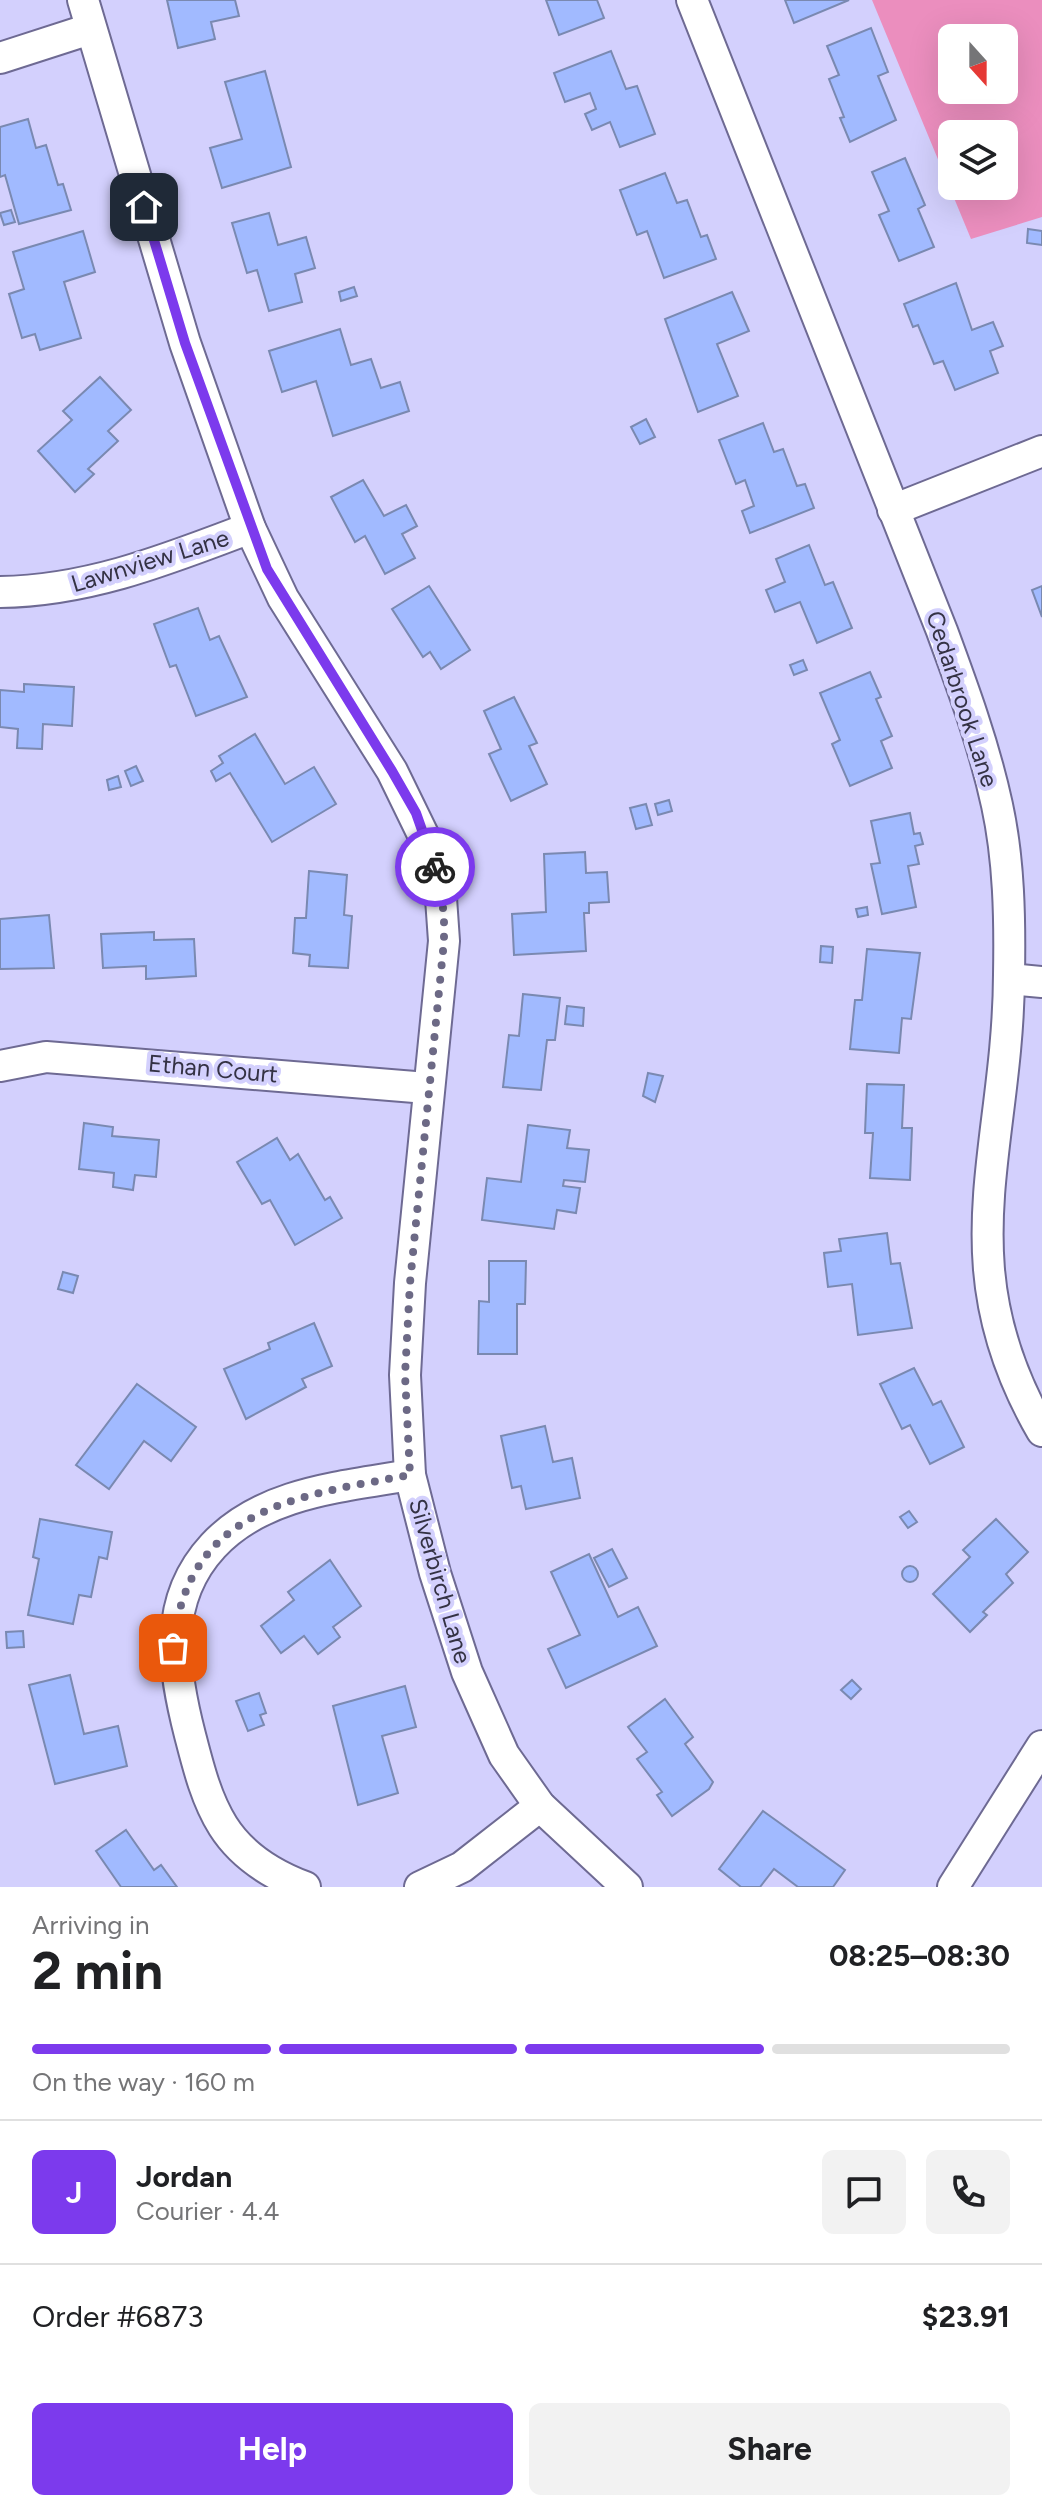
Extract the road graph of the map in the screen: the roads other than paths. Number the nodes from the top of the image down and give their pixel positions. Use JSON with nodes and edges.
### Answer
{"nodes":[{"id":1,"x":692,"y":0,"type":"edge"},
{"id":2,"x":86,"y":14,"type":"edge"},
{"id":3,"x":0,"y":58,"type":"edge"},
{"id":4,"x":1042,"y":451,"type":"edge"},
{"id":5,"x":893,"y":510,"type":"junction"},
{"id":6,"x":250,"y":528,"type":"junction"},
{"id":7,"x":0,"y":592,"type":"edge"},
{"id":8,"x":1009,"y":979,"type":"junction"},
{"id":9,"x":1042,"y":982,"type":"edge"},
{"id":10,"x":0,"y":1066,"type":"edge"},
{"id":11,"x":427,"y":1088,"type":"junction"},
{"id":12,"x":1042,"y":1431,"type":"edge"},
{"id":13,"x":410,"y":1475,"type":"junction"},
{"id":14,"x":1042,"y":1746,"type":"edge"},
{"id":15,"x":540,"y":1806,"type":"junction"},
{"id":16,"x":305,"y":1887,"type":"edge"},
{"id":17,"x":420,"y":1887,"type":"edge"},
{"id":18,"x":627,"y":1887,"type":"edge"},
{"id":19,"x":953,"y":1887,"type":"edge"}],
"edges":[{"from":1,"to":5,"type":"street","name":"Cedarbrook Lane"},
{"from":2,"to":3,"type":"street"},
{"from":2,"to":6,"type":"street","name":"Silverbirch Lane"},
{"from":4,"to":5,"type":"street"},
{"from":5,"to":8,"type":"street","name":"Cedarbrook Lane"},
{"from":6,"to":7,"type":"street","name":"Lawnview Lane"},
{"from":6,"to":11,"type":"street","name":"Silverbirch Lane"},
{"from":8,"to":9,"type":"street"},
{"from":8,"to":12,"type":"street","name":"Cedarbrook Lane"},
{"from":10,"to":11,"type":"street","name":"Ethan Court"},
{"from":11,"to":13,"type":"street","name":"Silverbirch Lane"},
{"from":13,"to":15,"type":"street","name":"Silverbirch Lane"},
{"from":13,"to":16,"type":"street"},
{"from":14,"to":19,"type":"street"},
{"from":15,"to":17,"type":"street"},
{"from":15,"to":18,"type":"street","name":"Silverbirch Lane"}]}
